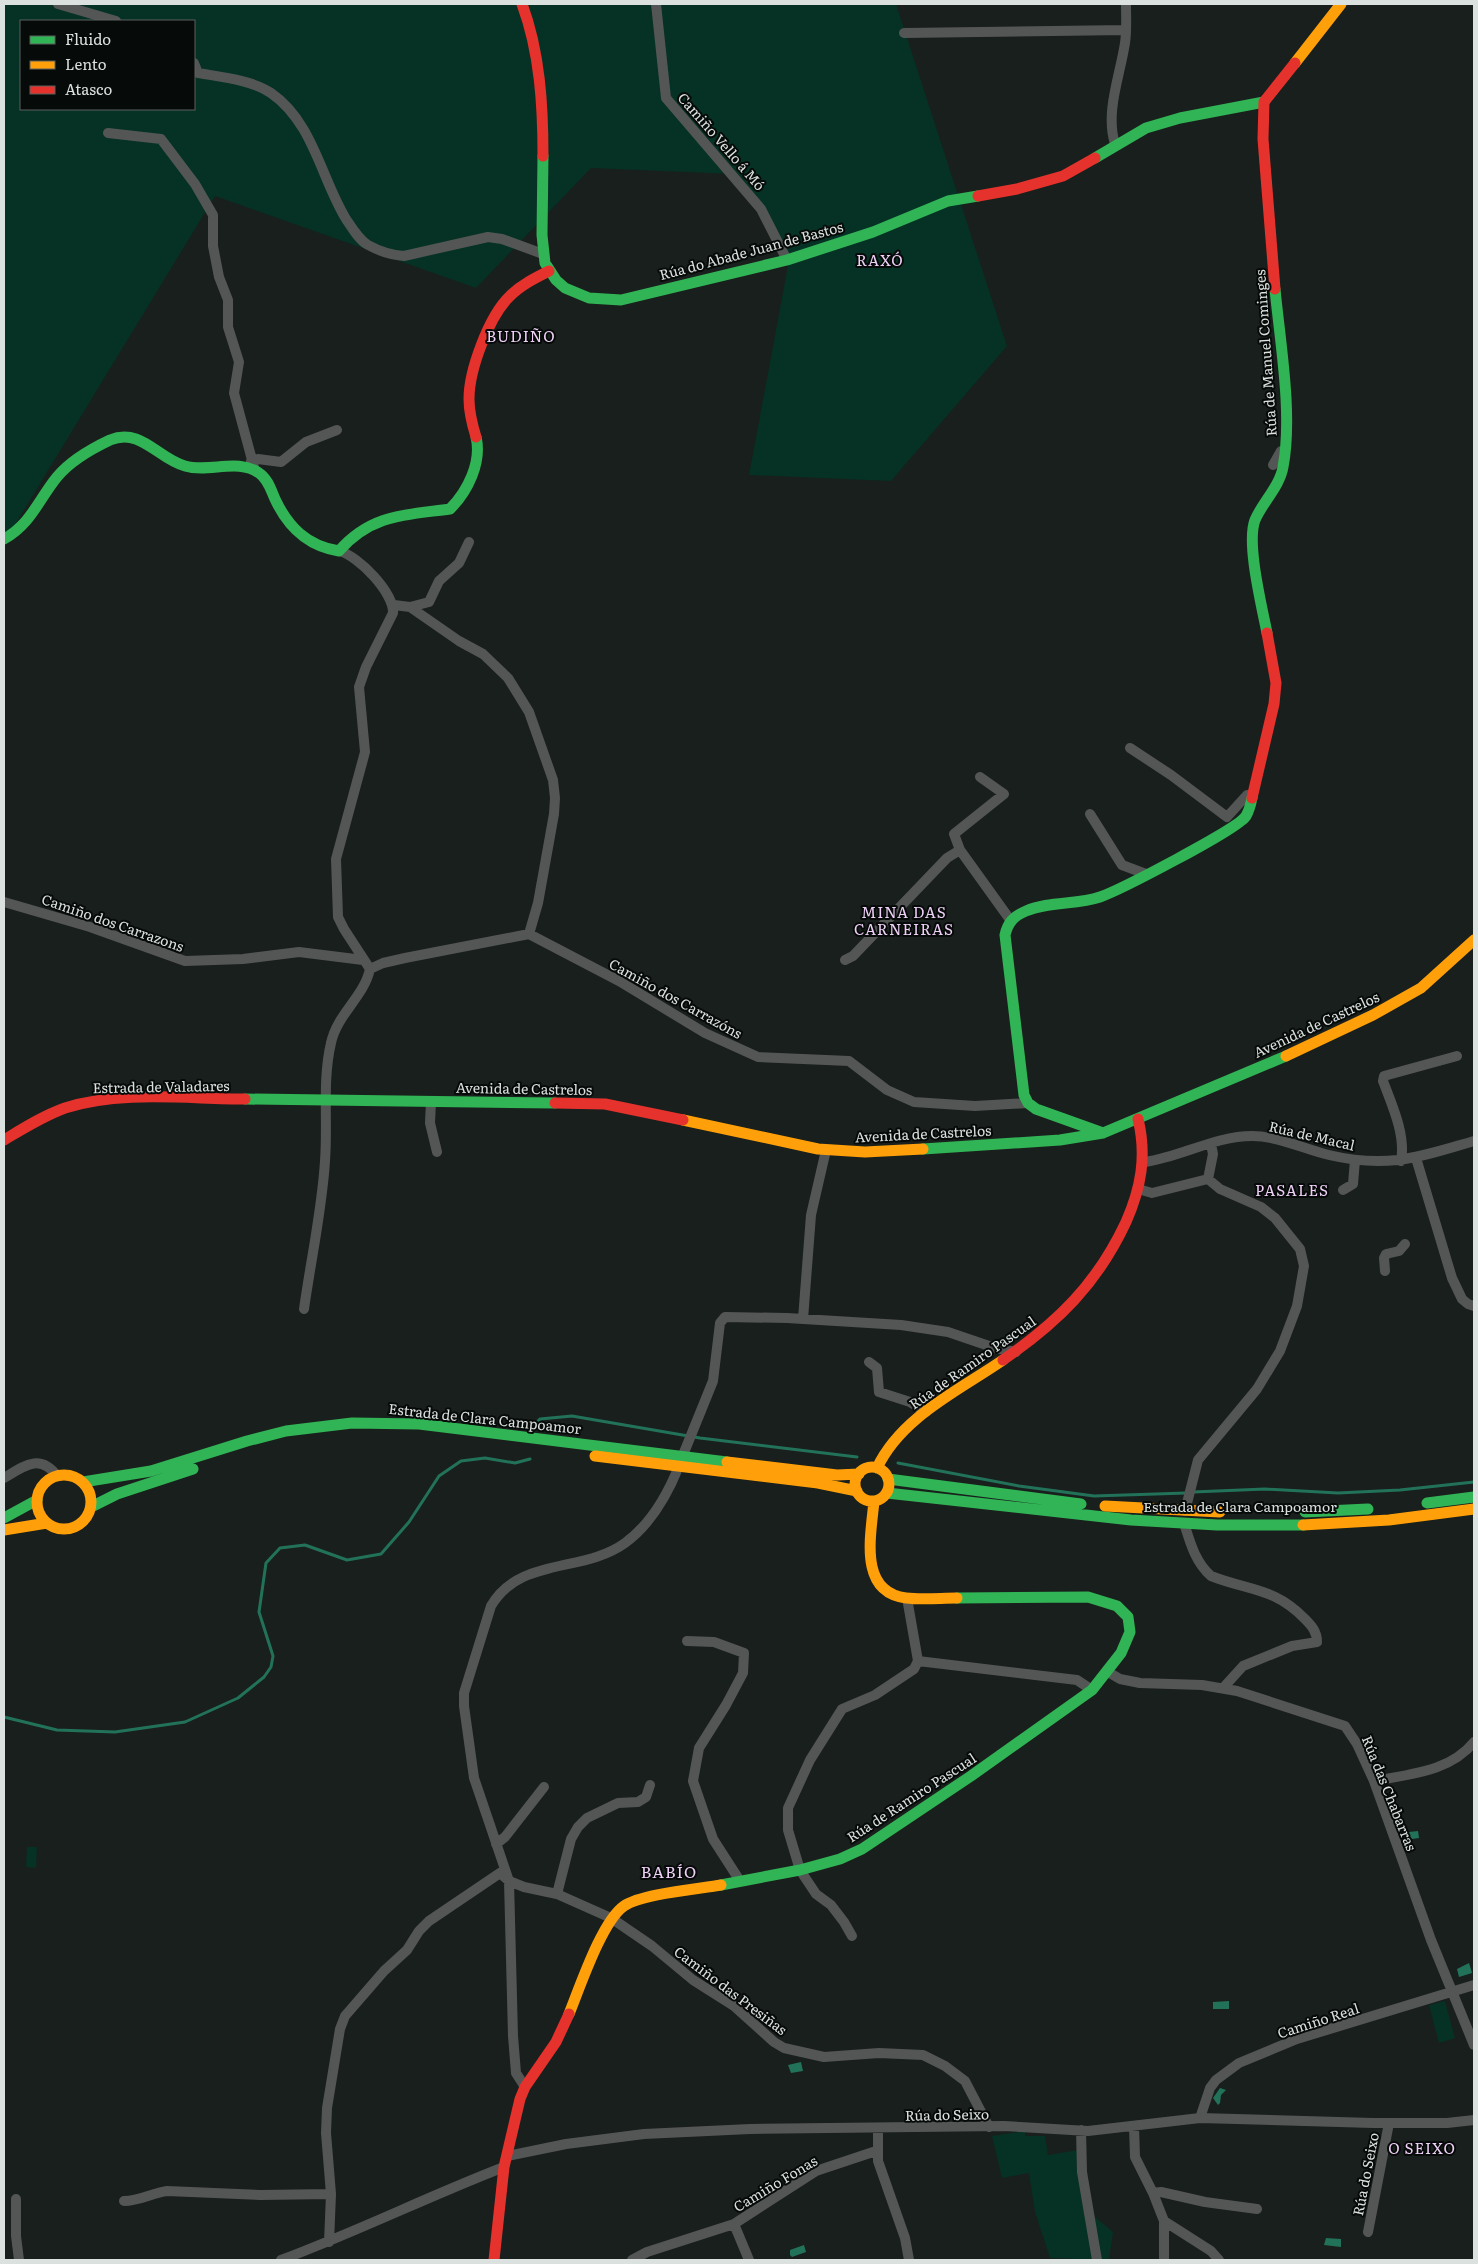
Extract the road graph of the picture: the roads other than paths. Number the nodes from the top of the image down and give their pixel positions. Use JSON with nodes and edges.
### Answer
{"nodes":[{"id":1,"x":58,"y":4,"type":"edge"},
{"id":2,"x":522,"y":4,"type":"edge"},
{"id":3,"x":656,"y":4,"type":"edge"},
{"id":4,"x":1126,"y":4,"type":"edge"},
{"id":5,"x":1342,"y":4,"type":"edge"},
{"id":6,"x":113,"y":20,"type":"edge"},
{"id":7,"x":1126,"y":30,"type":"junction"},
{"id":8,"x":904,"y":33,"type":"dead end"},
{"id":9,"x":195,"y":66,"type":"edge"},
{"id":10,"x":1264,"y":102,"type":"junction"},
{"id":11,"x":108,"y":133,"type":"dead end"},
{"id":12,"x":1115,"y":144,"type":"junction"},
{"id":13,"x":543,"y":254,"type":"junction"},
{"id":14,"x":787,"y":260,"type":"junction"},
{"id":15,"x":549,"y":270,"type":"junction"},
{"id":16,"x":338,"y":430,"type":"dead end"},
{"id":17,"x":1286,"y":450,"type":"junction"},
{"id":18,"x":1273,"y":465,"type":"dead end"},
{"id":19,"x":253,"y":466,"type":"junction"},
{"id":20,"x":4,"y":539,"type":"edge"},
{"id":21,"x":469,"y":542,"type":"dead end"},
{"id":22,"x":339,"y":551,"type":"junction"},
{"id":23,"x":394,"y":605,"type":"junction"},
{"id":24,"x":410,"y":606,"type":"junction"},
{"id":25,"x":1130,"y":748,"type":"dead end"},
{"id":26,"x":980,"y":777,"type":"dead end"},
{"id":27,"x":1253,"y":796,"type":"junction"},
{"id":28,"x":1090,"y":814,"type":"dead end"},
{"id":29,"x":960,"y":850,"type":"junction"},
{"id":30,"x":1146,"y":874,"type":"junction"},
{"id":31,"x":4,"y":902,"type":"edge"},
{"id":32,"x":1011,"y":921,"type":"junction"},
{"id":33,"x":530,"y":934,"type":"junction"},
{"id":34,"x":1474,"y":940,"type":"edge"},
{"id":35,"x":363,"y":960,"type":"junction"},
{"id":36,"x":845,"y":960,"type":"dead end"},
{"id":37,"x":370,"y":970,"type":"junction"},
{"id":38,"x":1457,"y":1056,"type":"dead end"},
{"id":39,"x":327,"y":1100,"type":"junction"},
{"id":40,"x":431,"y":1101,"type":"junction"},
{"id":41,"x":1028,"y":1103,"type":"junction"},
{"id":42,"x":1138,"y":1118,"type":"junction"},
{"id":43,"x":1103,"y":1133,"type":"junction"},
{"id":44,"x":4,"y":1140,"type":"edge"},
{"id":45,"x":1474,"y":1140,"type":"edge"},
{"id":46,"x":1211,"y":1144,"type":"junction"},
{"id":47,"x":826,"y":1150,"type":"junction"},
{"id":48,"x":437,"y":1152,"type":"dead end"},
{"id":49,"x":1416,"y":1158,"type":"junction"},
{"id":50,"x":1355,"y":1160,"type":"junction"},
{"id":51,"x":1401,"y":1161,"type":"junction"},
{"id":52,"x":1145,"y":1162,"type":"junction"},
{"id":53,"x":1208,"y":1179,"type":"junction"},
{"id":54,"x":1138,"y":1189,"type":"junction"},
{"id":55,"x":1343,"y":1190,"type":"dead end"},
{"id":56,"x":1405,"y":1244,"type":"dead end"},
{"id":57,"x":1385,"y":1270,"type":"dead end"},
{"id":58,"x":1474,"y":1306,"type":"edge"},
{"id":59,"x":304,"y":1308,"type":"dead end"},
{"id":60,"x":803,"y":1319,"type":"junction"},
{"id":61,"x":1016,"y":1352,"type":"junction"},
{"id":62,"x":869,"y":1362,"type":"dead end"},
{"id":63,"x":926,"y":1412,"type":"junction"},
{"id":64,"x":683,"y":1455,"type":"junction"},
{"id":65,"x":679,"y":1466,"type":"junction"},
{"id":66,"x":877,"y":1468,"type":"junction"},
{"id":67,"x":859,"y":1474,"type":"junction"},
{"id":68,"x":57,"y":1476,"type":"junction"},
{"id":69,"x":4,"y":1478,"type":"edge"},
{"id":70,"x":888,"y":1479,"type":"junction"},
{"id":71,"x":82,"y":1482,"type":"junction"},
{"id":72,"x":857,"y":1492,"type":"junction"},
{"id":73,"x":886,"y":1493,"type":"junction"},
{"id":74,"x":1474,"y":1497,"type":"edge"},
{"id":75,"x":37,"y":1500,"type":"junction"},
{"id":76,"x":874,"y":1501,"type":"junction"},
{"id":77,"x":1419,"y":1504,"type":"dead end"},
{"id":78,"x":91,"y":1507,"type":"junction"},
{"id":79,"x":1376,"y":1508,"type":"dead end"},
{"id":80,"x":1474,"y":1509,"type":"edge"},
{"id":81,"x":1231,"y":1512,"type":"dead end"},
{"id":82,"x":1294,"y":1512,"type":"dead end"},
{"id":83,"x":1184,"y":1517,"type":"junction"},
{"id":84,"x":4,"y":1518,"type":"edge"},
{"id":85,"x":47,"y":1523,"type":"junction"},
{"id":86,"x":4,"y":1530,"type":"edge"},
{"id":87,"x":907,"y":1598,"type":"junction"},
{"id":88,"x":687,"y":1641,"type":"dead end"},
{"id":89,"x":918,"y":1661,"type":"junction"},
{"id":90,"x":1108,"y":1672,"type":"junction"},
{"id":91,"x":1223,"y":1688,"type":"junction"},
{"id":92,"x":1092,"y":1690,"type":"junction"},
{"id":93,"x":1474,"y":1742,"type":"edge"},
{"id":94,"x":1374,"y":1781,"type":"junction"},
{"id":95,"x":650,"y":1786,"type":"dead end"},
{"id":96,"x":544,"y":1787,"type":"dead end"},
{"id":97,"x":496,"y":1844,"type":"junction"},
{"id":98,"x":800,"y":1870,"type":"junction"},
{"id":99,"x":508,"y":1881,"type":"junction"},
{"id":100,"x":740,"y":1881,"type":"junction"},
{"id":101,"x":557,"y":1894,"type":"junction"},
{"id":102,"x":610,"y":1918,"type":"junction"},
{"id":103,"x":852,"y":1936,"type":"dead end"},
{"id":104,"x":1474,"y":1985,"type":"edge"},
{"id":105,"x":1452,"y":1993,"type":"junction"},
{"id":106,"x":1474,"y":2045,"type":"edge"},
{"id":107,"x":525,"y":2087,"type":"junction"},
{"id":108,"x":1200,"y":2118,"type":"junction"},
{"id":109,"x":1474,"y":2120,"type":"edge"},
{"id":110,"x":1389,"y":2123,"type":"junction"},
{"id":111,"x":1134,"y":2126,"type":"junction"},
{"id":112,"x":989,"y":2127,"type":"junction"},
{"id":113,"x":878,"y":2128,"type":"junction"},
{"id":114,"x":1081,"y":2130,"type":"junction"},
{"id":115,"x":876,"y":2151,"type":"junction"},
{"id":116,"x":506,"y":2161,"type":"junction"},
{"id":117,"x":1153,"y":2193,"type":"junction"},
{"id":118,"x":331,"y":2194,"type":"junction"},
{"id":119,"x":16,"y":2199,"type":"dead end"},
{"id":120,"x":124,"y":2201,"type":"dead end"},
{"id":121,"x":1257,"y":2209,"type":"dead end"},
{"id":122,"x":1164,"y":2221,"type":"junction"},
{"id":123,"x":734,"y":2224,"type":"junction"},
{"id":124,"x":1368,"y":2232,"type":"dead end"},
{"id":125,"x":329,"y":2242,"type":"junction"},
{"id":126,"x":19,"y":2260,"type":"edge"},
{"id":127,"x":281,"y":2260,"type":"edge"},
{"id":128,"x":494,"y":2260,"type":"edge"},
{"id":129,"x":632,"y":2260,"type":"edge"},
{"id":130,"x":749,"y":2260,"type":"edge"},
{"id":131,"x":909,"y":2260,"type":"edge"},
{"id":132,"x":1097,"y":2260,"type":"edge"},
{"id":133,"x":1164,"y":2260,"type":"edge"},
{"id":134,"x":1218,"y":2260,"type":"edge"}],
"edges":[{"from":1,"to":6,"type":"street"},
{"from":2,"to":13,"type":"street","name":"Rúa do Abade Juan de Bastos"},
{"from":3,"to":14,"type":"street","name":"Camiño Vello á Mó"},
{"from":4,"to":7,"type":"street"},
{"from":5,"to":10,"type":"street"},
{"from":7,"to":8,"type":"street"},
{"from":7,"to":12,"type":"street"},
{"from":9,"to":13,"type":"street"},
{"from":10,"to":12,"type":"street","name":"Rúa do Abade Juan de Bastos"},
{"from":10,"to":17,"type":"street","name":"Rúa de Manuel Cominges"},
{"from":11,"to":19,"type":"street"},
{"from":12,"to":14,"type":"street","name":"Rúa do Abade Juan de Bastos"},
{"from":13,"to":15,"type":"street","name":"Rúa do Abade Juan de Bastos"},
{"from":14,"to":15,"type":"street","name":"Rúa do Abade Juan de Bastos"},
{"from":15,"to":22,"type":"street"},
{"from":16,"to":19,"type":"street"},
{"from":17,"to":18,"type":"street"},
{"from":17,"to":27,"type":"street","name":"Rúa de Manuel Cominges"},
{"from":19,"to":20,"type":"street"},
{"from":19,"to":22,"type":"street"},
{"from":21,"to":24,"type":"street"},
{"from":22,"to":23,"type":"street"},
{"from":23,"to":24,"type":"street"},
{"from":23,"to":35,"type":"street"},
{"from":24,"to":33,"type":"street"},
{"from":25,"to":27,"type":"street"},
{"from":26,"to":29,"type":"street"},
{"from":27,"to":30,"type":"street","name":"Rúa de Manuel Cominges"},
{"from":28,"to":30,"type":"street"},
{"from":29,"to":32,"type":"street"},
{"from":29,"to":36,"type":"street"},
{"from":30,"to":32,"type":"street","name":"Rúa de Manuel Cominges"},
{"from":31,"to":35,"type":"street","name":"Camiño dos Carrazons"},
{"from":32,"to":41,"type":"street"},
{"from":33,"to":37,"type":"street"},
{"from":33,"to":41,"type":"street","name":"Camiño dos Carrazóns"},
{"from":34,"to":42,"type":"street","name":"Avenida de Castrelos"},
{"from":35,"to":37,"type":"street"},
{"from":37,"to":39,"type":"street"},
{"from":38,"to":51,"type":"street"},
{"from":39,"to":40,"type":"street","name":"Avenida de Castrelos"},
{"from":39,"to":44,"type":"street","name":"Estrada de Valadares"},
{"from":39,"to":59,"type":"street"},
{"from":40,"to":47,"type":"street","name":"Avenida de Castrelos"},
{"from":40,"to":48,"type":"street"},
{"from":41,"to":43,"type":"street"},
{"from":42,"to":43,"type":"street","name":"Avenida de Castrelos"},
{"from":42,"to":52,"type":"street","name":"Rúa de Ramiro Pascual"},
{"from":43,"to":47,"type":"street","name":"Avenida de Castrelos"},
{"from":45,"to":49,"type":"street","name":"Rúa de Macal"},
{"from":46,"to":50,"type":"street","name":"Rúa de Macal"},
{"from":46,"to":52,"type":"street","name":"Rúa de Macal"},
{"from":46,"to":53,"type":"street"},
{"from":47,"to":60,"type":"street"},
{"from":49,"to":51,"type":"street","name":"Rúa de Macal"},
{"from":49,"to":58,"type":"street"},
{"from":50,"to":51,"type":"street","name":"Rúa de Macal"},
{"from":50,"to":55,"type":"street"},
{"from":52,"to":54,"type":"street","name":"Rúa de Ramiro Pascual"},
{"from":53,"to":54,"type":"street"},
{"from":53,"to":83,"type":"street"},
{"from":54,"to":61,"type":"street","name":"Rúa de Ramiro Pascual"},
{"from":56,"to":57,"type":"street"},
{"from":60,"to":61,"type":"street"},
{"from":60,"to":64,"type":"street"},
{"from":61,"to":63,"type":"street","name":"Rúa de Ramiro Pascual"},
{"from":62,"to":63,"type":"street"},
{"from":63,"to":66,"type":"street","name":"Rúa de Ramiro Pascual"},
{"from":64,"to":67,"type":"street","name":"Estrada de Clara Campoamor"},
{"from":64,"to":71,"type":"street","name":"Estrada de Clara Campoamor"},
{"from":65,"to":72,"type":"street","name":"Estrada de Clara Campoamor"},
{"from":65,"to":78,"type":"street","name":"Estrada de Clara Campoamor"},
{"from":65,"to":97,"type":"street"},
{"from":66,"to":67,"type":"street","name":"Estrada de Clara Campoamor"},
{"from":66,"to":70,"type":"street"},
{"from":67,"to":72,"type":"street"},
{"from":68,"to":69,"type":"street"},
{"from":68,"to":71,"type":"street","name":"Estrada de Clara Campoamor"},
{"from":68,"to":75,"type":"street"},
{"from":70,"to":73,"type":"street"},
{"from":70,"to":83,"type":"street","name":"Estrada de Clara Campoamor"},
{"from":71,"to":78,"type":"street"},
{"from":72,"to":76,"type":"street","name":"Estrada de Clara Campoamor"},
{"from":73,"to":76,"type":"street"},
{"from":73,"to":83,"type":"street","name":"Estrada de Clara Campoamor"},
{"from":74,"to":77,"type":"street"},
{"from":75,"to":84,"type":"street"},
{"from":75,"to":85,"type":"street"},
{"from":76,"to":87,"type":"street","name":"Rúa de Ramiro Pascual"},
{"from":78,"to":85,"type":"street","name":"Estrada de Clara Campoamor"},
{"from":79,"to":82,"type":"street","name":"Estrada de Clara Campoamor"},
{"from":80,"to":83,"type":"street","name":"Estrada de Clara Campoamor"},
{"from":81,"to":83,"type":"street","name":"Estrada de Clara Campoamor"},
{"from":83,"to":91,"type":"street"},
{"from":85,"to":86,"type":"street","name":"Estrada de Clara Campoamor"},
{"from":87,"to":89,"type":"street"},
{"from":87,"to":90,"type":"street","name":"Rúa de Ramiro Pascual"},
{"from":88,"to":100,"type":"street"},
{"from":89,"to":92,"type":"street"},
{"from":89,"to":98,"type":"street"},
{"from":90,"to":91,"type":"street","name":"Rúa das Chabarras"},
{"from":90,"to":92,"type":"street","name":"Rúa de Ramiro Pascual"},
{"from":91,"to":94,"type":"street","name":"Rúa das Chabarras"},
{"from":92,"to":98,"type":"street","name":"Rúa de Ramiro Pascual"},
{"from":93,"to":94,"type":"street"},
{"from":94,"to":105,"type":"street","name":"Rúa das Chabarras"},
{"from":95,"to":101,"type":"street"},
{"from":96,"to":97,"type":"street"},
{"from":97,"to":99,"type":"street"},
{"from":98,"to":100,"type":"street","name":"Rúa de Ramiro Pascual"},
{"from":98,"to":103,"type":"street"},
{"from":99,"to":101,"type":"street","name":"Camiño das Presiñas"},
{"from":99,"to":107,"type":"street"},
{"from":99,"to":118,"type":"street","name":"Camiño das Presiñas"},
{"from":100,"to":102,"type":"street","name":"Rúa de Ramiro Pascual"},
{"from":101,"to":102,"type":"street","name":"Camiño das Presiñas"},
{"from":102,"to":107,"type":"street","name":"Rúa de Ramiro Pascual"},
{"from":102,"to":112,"type":"street","name":"Camiño das Presiñas"},
{"from":104,"to":105,"type":"street","name":"Camiño Real"},
{"from":105,"to":106,"type":"street","name":"Rúa das Chabarras"},
{"from":105,"to":108,"type":"street","name":"Camiño Real"},
{"from":107,"to":116,"type":"street","name":"Rúa de Ramiro Pascual"},
{"from":108,"to":110,"type":"street","name":"Rúa do Seixo"},
{"from":108,"to":111,"type":"street","name":"Rúa do Seixo"},
{"from":109,"to":110,"type":"street","name":"Rúa do Seixo"},
{"from":110,"to":124,"type":"street","name":"Rúa do Seixo"},
{"from":111,"to":114,"type":"street","name":"Rúa do Seixo"},
{"from":111,"to":117,"type":"street"},
{"from":112,"to":113,"type":"street","name":"Rúa do Seixo"},
{"from":112,"to":114,"type":"street","name":"Rúa do Seixo"},
{"from":113,"to":115,"type":"street"},
{"from":113,"to":116,"type":"street","name":"Rúa do Seixo"},
{"from":114,"to":132,"type":"street"},
{"from":115,"to":123,"type":"street","name":"Camiño Fonas"},
{"from":115,"to":131,"type":"street"},
{"from":116,"to":125,"type":"street","name":"Rúa do Seixo"},
{"from":116,"to":128,"type":"street","name":"Rúa de Ramiro Pascual"},
{"from":117,"to":121,"type":"street"},
{"from":117,"to":122,"type":"street"},
{"from":118,"to":120,"type":"street"},
{"from":118,"to":125,"type":"street"},
{"from":119,"to":126,"type":"street"},
{"from":122,"to":133,"type":"street"},
{"from":122,"to":134,"type":"street"},
{"from":123,"to":129,"type":"street","name":"Camiño Fonas"},
{"from":123,"to":130,"type":"street"},
{"from":125,"to":127,"type":"street","name":"Rúa do Seixo"}]}
